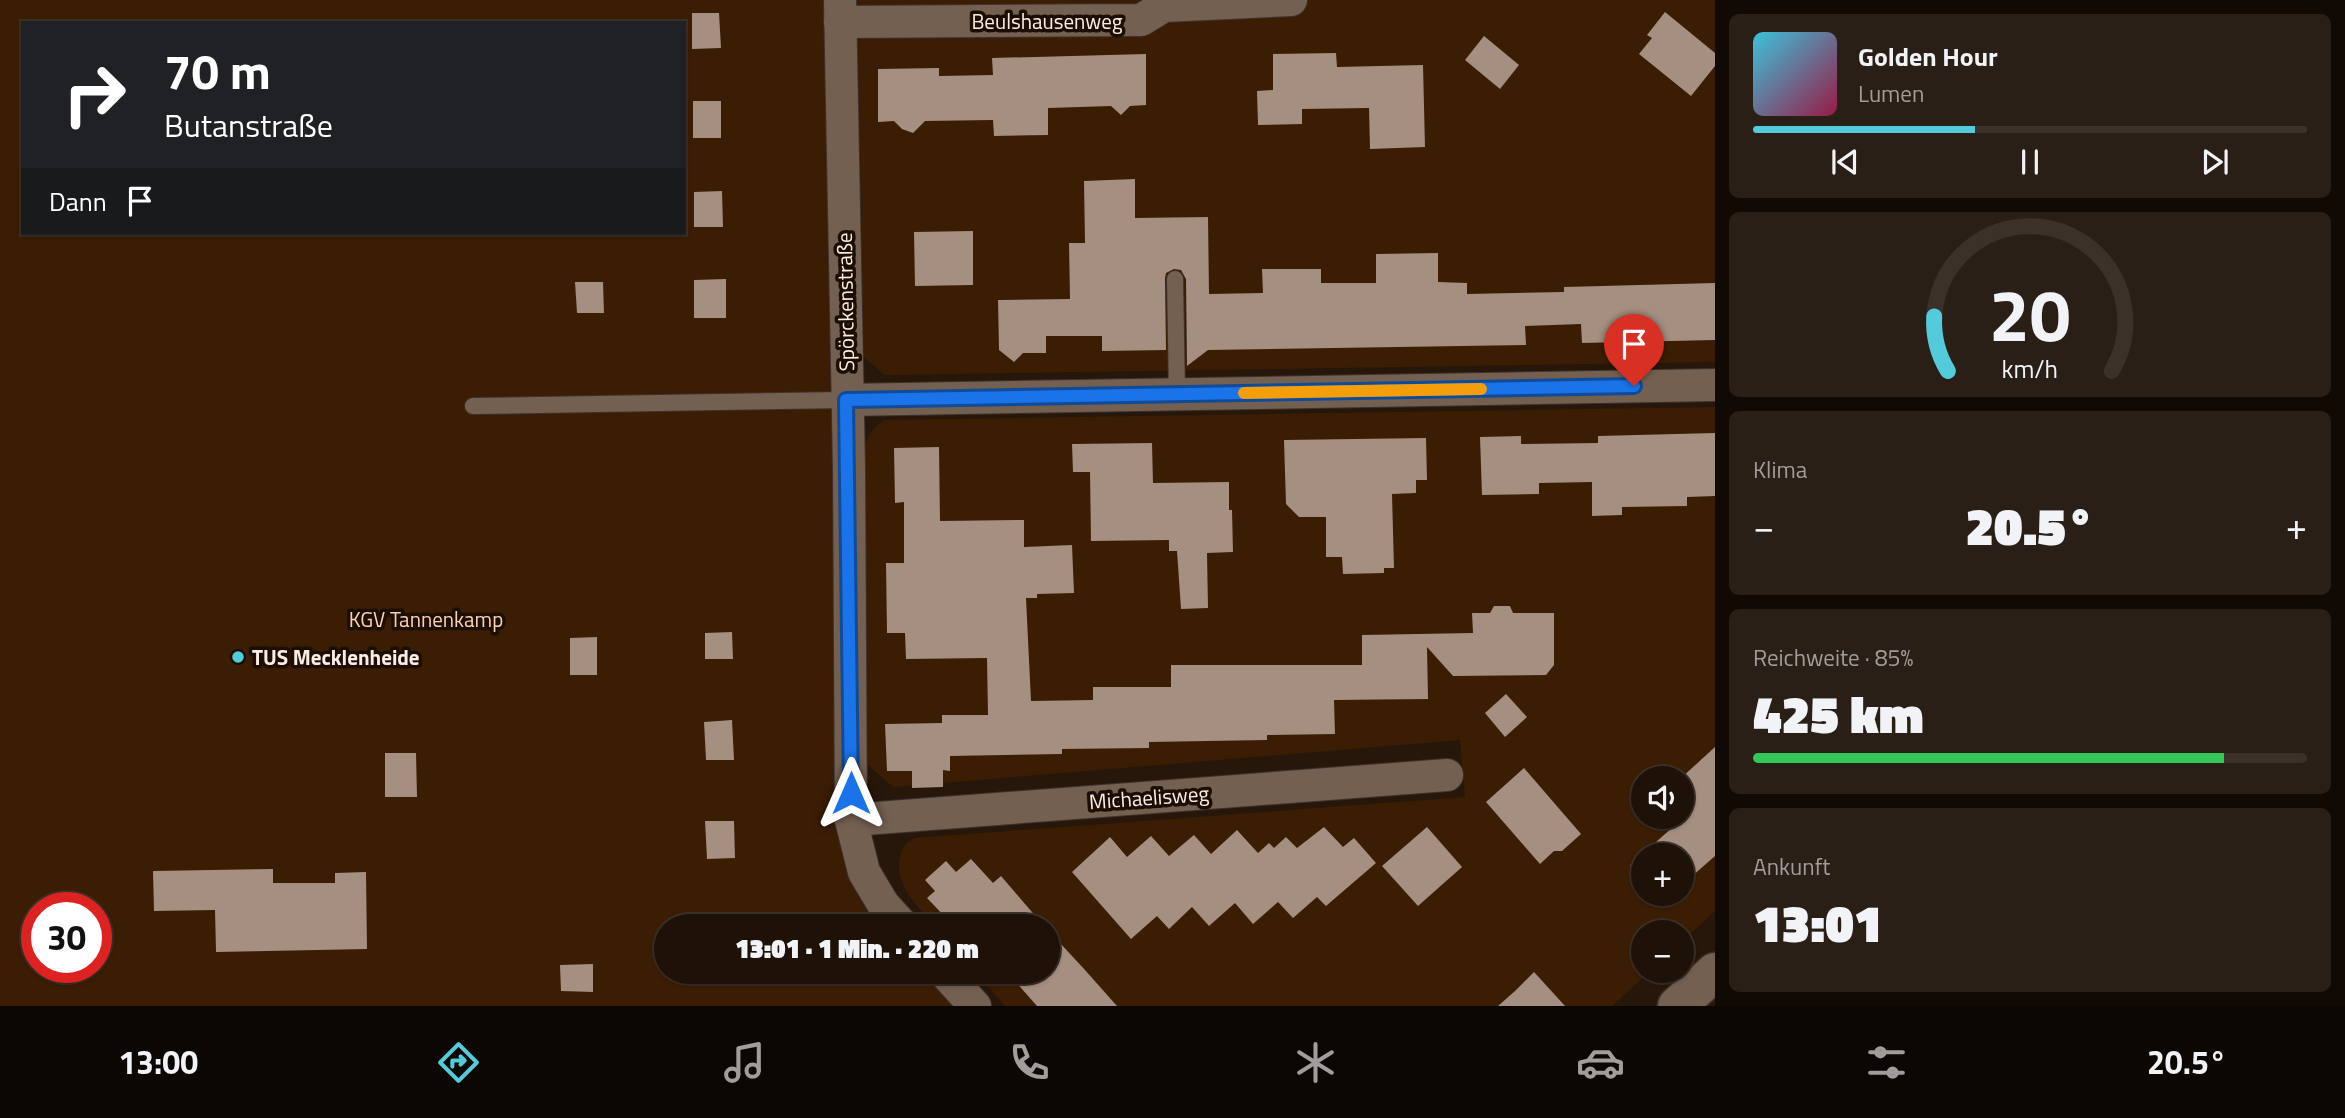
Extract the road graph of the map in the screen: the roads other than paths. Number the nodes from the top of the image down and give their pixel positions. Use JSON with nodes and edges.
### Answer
{"nodes":[{"id":1,"x":1291,"y":0,"type":"edge"},
{"id":2,"x":840,"y":11,"type":"edge"},
{"id":3,"x":1175,"y":279,"type":"dead end"},
{"id":4,"x":1715,"y":385,"type":"edge"},
{"id":5,"x":1177,"y":394,"type":"junction"},
{"id":6,"x":846,"y":400,"type":"junction"},
{"id":7,"x":473,"y":406,"type":"dead end"},
{"id":8,"x":1447,"y":775,"type":"dead end"},
{"id":9,"x":851,"y":820,"type":"junction"},
{"id":10,"x":892,"y":914,"type":"edge"},
{"id":11,"x":1715,"y":972,"type":"edge"},
{"id":12,"x":955,"y":984,"type":"edge"},
{"id":13,"x":975,"y":1006,"type":"edge"},
{"id":14,"x":1677,"y":1006,"type":"edge"}],
"edges":[{"from":1,"to":2,"type":"street","name":"Beulshausenweg"},
{"from":2,"to":6,"type":"street","name":"Spörckenstraße"},
{"from":3,"to":5,"type":"lane"},
{"from":4,"to":5,"type":"street"},
{"from":5,"to":6,"type":"street"},
{"from":6,"to":7,"type":"lane"},
{"from":6,"to":9,"type":"street","name":"Spörckenstraße"},
{"from":8,"to":9,"type":"street","name":"Michaelisweg"},
{"from":9,"to":10,"type":"street","name":"Spörckenstraße"},
{"from":11,"to":14,"type":"street"},
{"from":12,"to":13,"type":"street"}]}
